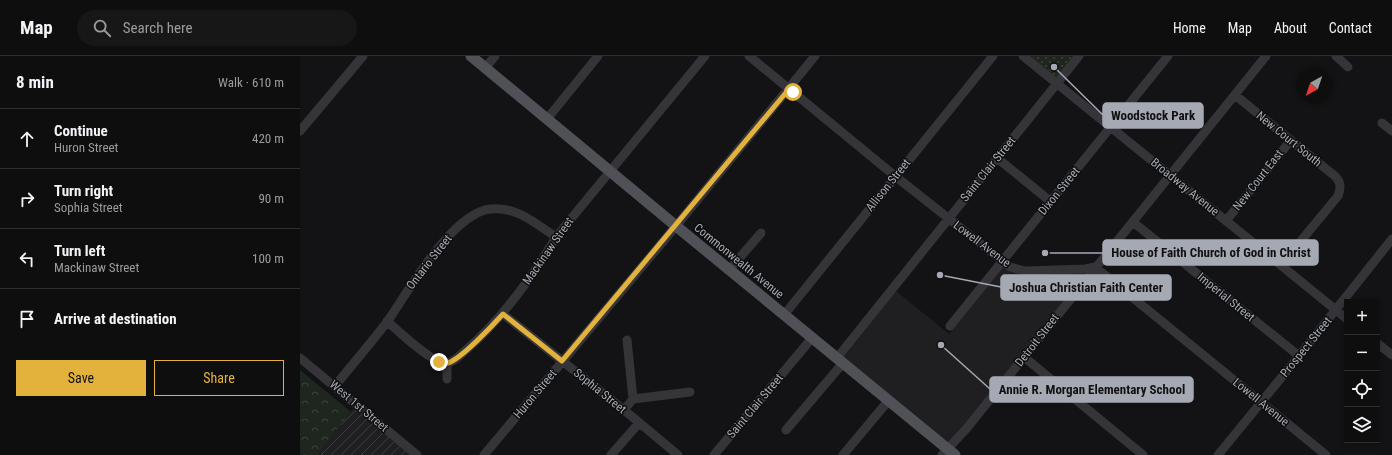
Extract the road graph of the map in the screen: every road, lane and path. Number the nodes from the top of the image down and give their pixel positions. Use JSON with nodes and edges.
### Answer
{"nodes":[{"id":1,"x":363,"y":56,"type":"edge"},
{"id":2,"x":471,"y":56,"type":"edge"},
{"id":3,"x":495,"y":56,"type":"edge"},
{"id":4,"x":598,"y":56,"type":"edge"},
{"id":5,"x":705,"y":56,"type":"edge"},
{"id":6,"x":749,"y":56,"type":"edge"},
{"id":7,"x":816,"y":56,"type":"edge"},
{"id":8,"x":993,"y":56,"type":"edge"},
{"id":9,"x":1023,"y":56,"type":"edge"},
{"id":10,"x":1079,"y":56,"type":"edge"},
{"id":11,"x":1168,"y":56,"type":"edge"},
{"id":12,"x":1266,"y":56,"type":"edge"},
{"id":13,"x":1336,"y":56,"type":"edge"},
{"id":14,"x":1348,"y":66,"type":"dead end"},
{"id":15,"x":485,"y":68,"type":"junction"},
{"id":16,"x":1057,"y":83,"type":"junction"},
{"id":17,"x":789,"y":89,"type":"junction"},
{"id":18,"x":1235,"y":95,"type":"junction"},
{"id":19,"x":547,"y":119,"type":"junction"},
{"id":20,"x":1382,"y":123,"type":"dead end"},
{"id":21,"x":1111,"y":127,"type":"junction"},
{"id":22,"x":300,"y":130,"type":"edge"},
{"id":23,"x":1392,"y":131,"type":"edge"},
{"id":24,"x":1291,"y":140,"type":"junction"},
{"id":25,"x":997,"y":158,"type":"junction"},
{"id":26,"x":611,"y":171,"type":"junction"},
{"id":27,"x":896,"y":176,"type":"junction"},
{"id":28,"x":1170,"y":176,"type":"junction"},
{"id":29,"x":1050,"y":202,"type":"junction"},
{"id":30,"x":949,"y":218,"type":"junction"},
{"id":31,"x":1226,"y":221,"type":"junction"},
{"id":32,"x":1133,"y":222,"type":"junction"},
{"id":33,"x":676,"y":226,"type":"junction"},
{"id":34,"x":761,"y":233,"type":"dead end"},
{"id":35,"x":556,"y":237,"type":"junction"},
{"id":36,"x":1392,"y":239,"type":"edge"},
{"id":37,"x":1003,"y":262,"type":"junction"},
{"id":38,"x":1281,"y":265,"type":"junction"},
{"id":39,"x":1096,"y":267,"type":"junction"},
{"id":40,"x":729,"y":270,"type":"junction"},
{"id":41,"x":1336,"y":310,"type":"junction"},
{"id":42,"x":503,"y":314,"type":"junction"},
{"id":43,"x":784,"y":315,"type":"junction"},
{"id":44,"x":1344,"y":317,"type":"edge"},
{"id":45,"x":387,"y":321,"type":"junction"},
{"id":46,"x":950,"y":326,"type":"dead end"},
{"id":47,"x":812,"y":338,"type":"junction"},
{"id":48,"x":627,"y":340,"type":"dead end"},
{"id":49,"x":1380,"y":345,"type":"edge"},
{"id":50,"x":1392,"y":355,"type":"edge"},
{"id":51,"x":1299,"y":356,"type":"junction"},
{"id":52,"x":1024,"y":357,"type":"junction"},
{"id":53,"x":300,"y":358,"type":"edge"},
{"id":54,"x":562,"y":361,"type":"junction"},
{"id":55,"x":840,"y":361,"type":"junction"},
{"id":56,"x":447,"y":363,"type":"junction"},
{"id":57,"x":447,"y":379,"type":"dead end"},
{"id":58,"x":335,"y":386,"type":"junction"},
{"id":59,"x":690,"y":392,"type":"dead end"},
{"id":60,"x":633,"y":399,"type":"junction"},
{"id":61,"x":889,"y":400,"type":"junction"},
{"id":62,"x":1261,"y":402,"type":"junction"},
{"id":63,"x":624,"y":410,"type":"junction"},
{"id":64,"x":639,"y":423,"type":"junction"},
{"id":65,"x":786,"y":430,"type":"dead end"},
{"id":66,"x":948,"y":453,"type":"edge"},
{"id":67,"x":418,"y":455,"type":"edge"},
{"id":68,"x":484,"y":455,"type":"edge"},
{"id":69,"x":612,"y":455,"type":"edge"},
{"id":70,"x":678,"y":455,"type":"edge"},
{"id":71,"x":714,"y":455,"type":"edge"},
{"id":72,"x":843,"y":455,"type":"edge"},
{"id":73,"x":1144,"y":455,"type":"edge"},
{"id":74,"x":1218,"y":455,"type":"edge"},
{"id":75,"x":1326,"y":455,"type":"edge"}],
"edges":[{"from":1,"to":22,"type":"street"},
{"from":2,"to":15,"type":"main road","name":"Commonwealth Avenue"},
{"from":3,"to":15,"type":"street"},
{"from":4,"to":19,"type":"street"},
{"from":5,"to":26,"type":"street","name":"Mackinaw Street"},
{"from":6,"to":17,"type":"street","name":"Lowell Avenue"},
{"from":7,"to":17,"type":"street","name":"Huron Street"},
{"from":8,"to":27,"type":"street","name":"Allison Street"},
{"from":9,"to":16,"type":"street","name":"Broadway Avenue"},
{"from":10,"to":16,"type":"street","name":"Saint Clair Street"},
{"from":11,"to":21,"type":"street","name":"Dixon Street"},
{"from":12,"to":18,"type":"street","name":"Detroit Street"},
{"from":13,"to":14,"type":"street"},
{"from":15,"to":19,"type":"main road","name":"Commonwealth Avenue"},
{"from":16,"to":21,"type":"street","name":"Broadway Avenue"},
{"from":16,"to":25,"type":"street","name":"Saint Clair Street"},
{"from":17,"to":27,"type":"street","name":"Lowell Avenue"},
{"from":17,"to":33,"type":"street","name":"Huron Street"},
{"from":18,"to":24,"type":"street","name":"New Court South"},
{"from":18,"to":28,"type":"street","name":"Detroit Street"},
{"from":19,"to":26,"type":"main road","name":"Commonwealth Avenue"},
{"from":20,"to":23,"type":"street"},
{"from":21,"to":28,"type":"street","name":"Broadway Avenue"},
{"from":21,"to":29,"type":"street","name":"Dixon Street"},
{"from":24,"to":31,"type":"street","name":"New Court East"},
{"from":24,"to":38,"type":"street","name":"New Court South"},
{"from":25,"to":29,"type":"street"},
{"from":25,"to":30,"type":"street","name":"Saint Clair Street"},
{"from":26,"to":33,"type":"main road","name":"Commonwealth Avenue"},
{"from":26,"to":35,"type":"street","name":"Mackinaw Street"},
{"from":27,"to":30,"type":"street","name":"Lowell Avenue"},
{"from":27,"to":43,"type":"street","name":"Allison Street"},
{"from":28,"to":31,"type":"street","name":"Broadway Avenue"},
{"from":28,"to":32,"type":"street","name":"Detroit Street"},
{"from":29,"to":37,"type":"street","name":"Dixon Street"},
{"from":30,"to":37,"type":"street","name":"Lowell Avenue"},
{"from":30,"to":55,"type":"street","name":"Saint Clair Street"},
{"from":31,"to":38,"type":"street","name":"Broadway Avenue"},
{"from":32,"to":39,"type":"street","name":"Detroit Street"},
{"from":32,"to":51,"type":"street","name":"Imperial Street"},
{"from":33,"to":40,"type":"main road","name":"Commonwealth Avenue"},
{"from":33,"to":54,"type":"street","name":"Huron Street"},
{"from":34,"to":40,"type":"street"},
{"from":35,"to":42,"type":"street","name":"Mackinaw Street"},
{"from":35,"to":45,"type":"street","name":"Ontario Street"},
{"from":36,"to":41,"type":"street","name":"Prospect Street"},
{"from":37,"to":39,"type":"street","name":"Lowell Avenue"},
{"from":37,"to":46,"type":"street","name":"Dixon Street"},
{"from":38,"to":41,"type":"street","name":"Broadway Avenue"},
{"from":39,"to":52,"type":"street","name":"Detroit Street"},
{"from":39,"to":62,"type":"street","name":"Lowell Avenue"},
{"from":40,"to":43,"type":"main road","name":"Commonwealth Avenue"},
{"from":41,"to":44,"type":"street","name":"Broadway Avenue"},
{"from":41,"to":51,"type":"street","name":"Prospect Street"},
{"from":42,"to":54,"type":"street","name":"Sophia Street"},
{"from":42,"to":56,"type":"street","name":"Mackinaw Street"},
{"from":43,"to":47,"type":"main road","name":"Commonwealth Avenue"},
{"from":45,"to":56,"type":"street"},
{"from":45,"to":58,"type":"street","name":"Ontario Street"},
{"from":47,"to":55,"type":"main road","name":"Commonwealth Avenue"},
{"from":47,"to":71,"type":"street","name":"Saint Clair Street"},
{"from":48,"to":60,"type":"street"},
{"from":49,"to":50,"type":"street"},
{"from":51,"to":62,"type":"street","name":"Prospect Street"},
{"from":52,"to":66,"type":"street","name":"Detroit Street"},
{"from":52,"to":73,"type":"street"},
{"from":53,"to":58,"type":"street","name":"West 1st Street"},
{"from":54,"to":63,"type":"street","name":"Sophia Street"},
{"from":54,"to":68,"type":"street","name":"Huron Street"},
{"from":55,"to":61,"type":"main road","name":"Commonwealth Avenue"},
{"from":55,"to":65,"type":"street","name":"Saint Clair Street"},
{"from":56,"to":57,"type":"street"},
{"from":58,"to":67,"type":"street","name":"West 1st Street"},
{"from":59,"to":60,"type":"street"},
{"from":60,"to":63,"type":"street"},
{"from":61,"to":66,"type":"main road","name":"Commonwealth Avenue"},
{"from":61,"to":72,"type":"street"},
{"from":62,"to":74,"type":"street","name":"Prospect Street"},
{"from":62,"to":75,"type":"street","name":"Lowell Avenue"},
{"from":63,"to":64,"type":"street","name":"Sophia Street"},
{"from":64,"to":69,"type":"street"},
{"from":64,"to":70,"type":"street","name":"Sophia Street"}]}
